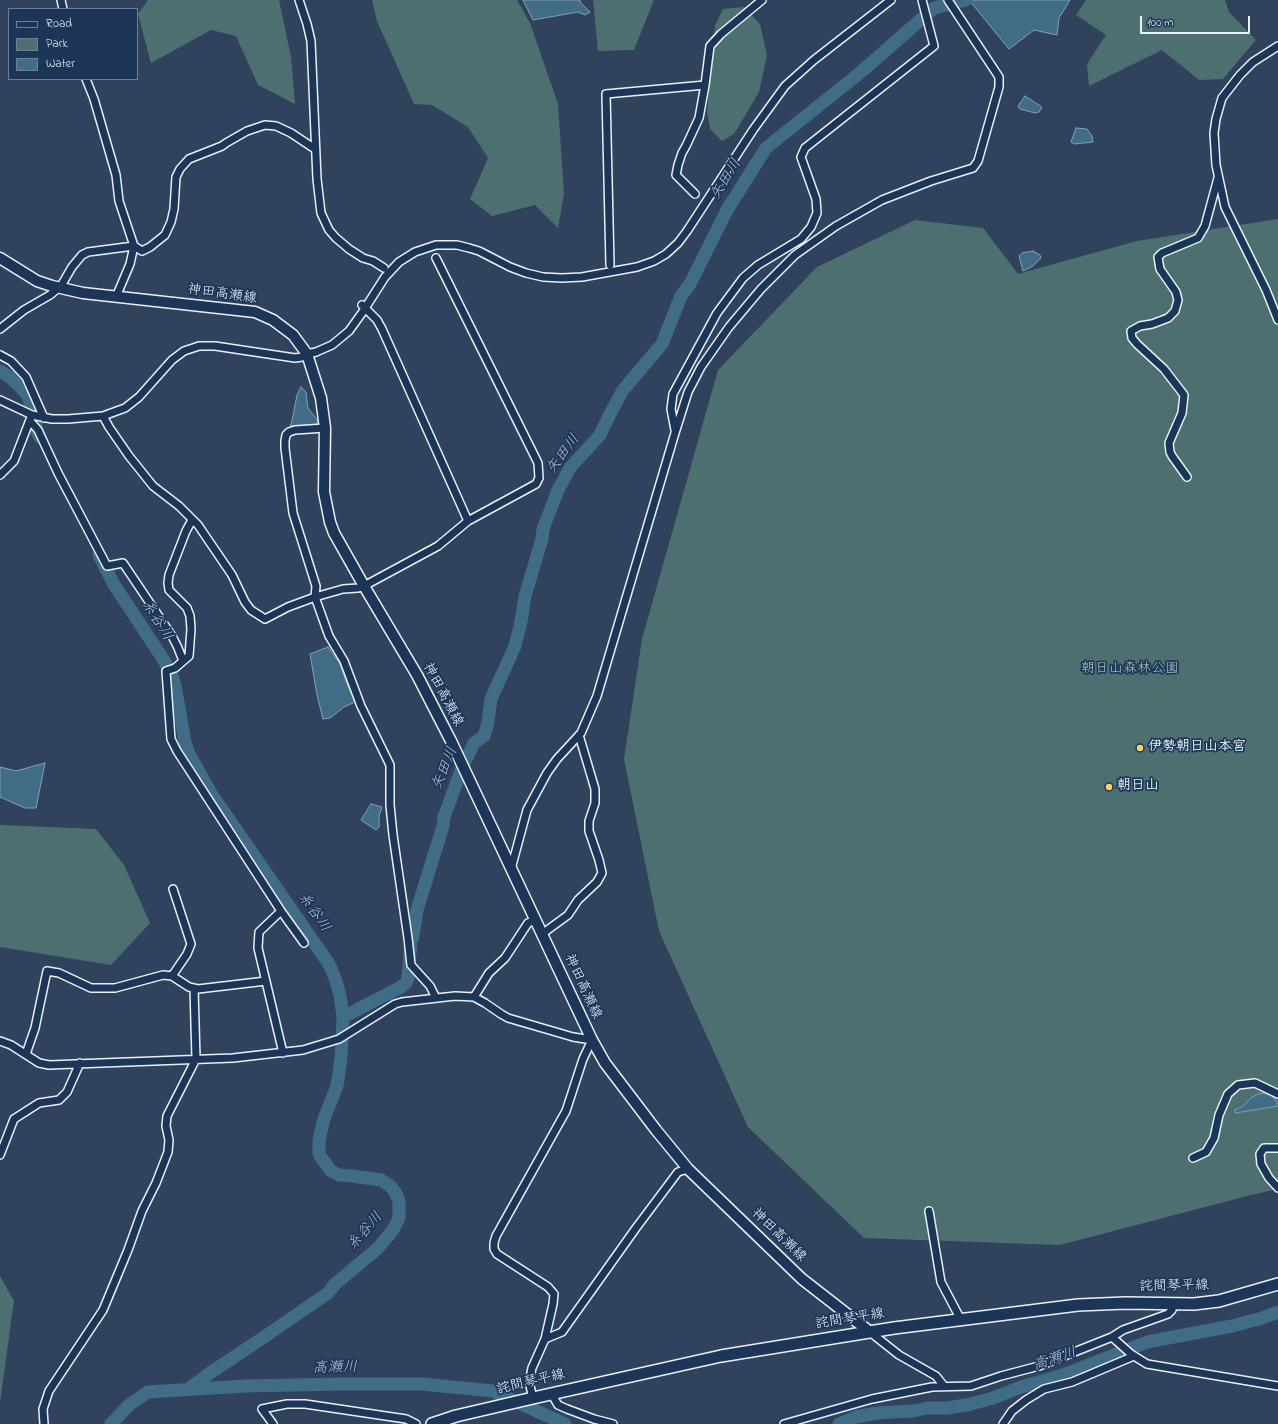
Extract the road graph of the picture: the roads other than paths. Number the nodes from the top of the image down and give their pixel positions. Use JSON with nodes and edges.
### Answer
{"nodes":[{"id":1,"x":299,"y":0,"type":"edge"},
{"id":2,"x":762,"y":0,"type":"edge"},
{"id":3,"x":891,"y":0,"type":"edge"},
{"id":4,"x":922,"y":0,"type":"edge"},
{"id":5,"x":948,"y":0,"type":"edge"},
{"id":6,"x":1278,"y":46,"type":"edge"},
{"id":7,"x":86,"y":80,"type":"edge"},
{"id":8,"x":705,"y":85,"type":"junction"},
{"id":9,"x":315,"y":149,"type":"junction"},
{"id":10,"x":1218,"y":178,"type":"junction"},
{"id":11,"x":695,"y":194,"type":"dead end"},
{"id":12,"x":134,"y":246,"type":"junction"},
{"id":13,"x":0,"y":258,"type":"edge"},
{"id":14,"x":436,"y":258,"type":"dead end"},
{"id":15,"x":610,"y":266,"type":"dead end"},
{"id":16,"x":384,"y":268,"type":"dead end"},
{"id":17,"x":58,"y":288,"type":"junction"},
{"id":18,"x":116,"y":297,"type":"junction"},
{"id":19,"x":364,"y":306,"type":"junction"},
{"id":20,"x":1278,"y":320,"type":"edge"},
{"id":21,"x":0,"y":329,"type":"edge"},
{"id":22,"x":307,"y":354,"type":"junction"},
{"id":23,"x":0,"y":355,"type":"edge"},
{"id":24,"x":0,"y":400,"type":"edge"},
{"id":25,"x":103,"y":416,"type":"junction"},
{"id":26,"x":31,"y":418,"type":"junction"},
{"id":27,"x":44,"y":418,"type":"junction"},
{"id":28,"x":325,"y":428,"type":"junction"},
{"id":29,"x":675,"y":433,"type":"junction"},
{"id":30,"x":0,"y":475,"type":"edge"},
{"id":31,"x":1187,"y":477,"type":"dead end"},
{"id":32,"x":192,"y":520,"type":"junction"},
{"id":33,"x":468,"y":521,"type":"junction"},
{"id":34,"x":364,"y":586,"type":"junction"},
{"id":35,"x":315,"y":597,"type":"junction"},
{"id":36,"x":182,"y":661,"type":"junction"},
{"id":37,"x":579,"y":735,"type":"junction"},
{"id":38,"x":511,"y":870,"type":"junction"},
{"id":39,"x":172,"y":889,"type":"dead end"},
{"id":40,"x":281,"y":911,"type":"junction"},
{"id":41,"x":535,"y":920,"type":"junction"},
{"id":42,"x":542,"y":934,"type":"junction"},
{"id":43,"x":304,"y":944,"type":"dead end"},
{"id":44,"x":172,"y":976,"type":"junction"},
{"id":45,"x":266,"y":981,"type":"junction"},
{"id":46,"x":194,"y":988,"type":"junction"},
{"id":47,"x":474,"y":997,"type":"junction"},
{"id":48,"x":436,"y":998,"type":"junction"},
{"id":49,"x":0,"y":1040,"type":"edge"},
{"id":50,"x":592,"y":1040,"type":"junction"},
{"id":51,"x":283,"y":1053,"type":"junction"},
{"id":52,"x":26,"y":1054,"type":"junction"},
{"id":53,"x":196,"y":1059,"type":"junction"},
{"id":54,"x":80,"y":1063,"type":"junction"},
{"id":55,"x":1278,"y":1094,"type":"edge"},
{"id":56,"x":1278,"y":1148,"type":"edge"},
{"id":57,"x":0,"y":1155,"type":"edge"},
{"id":58,"x":1193,"y":1158,"type":"dead end"},
{"id":59,"x":688,"y":1168,"type":"junction"},
{"id":60,"x":1278,"y":1188,"type":"edge"},
{"id":61,"x":929,"y":1211,"type":"dead end"},
{"id":62,"x":1278,"y":1284,"type":"edge"},
{"id":63,"x":1173,"y":1304,"type":"junction"},
{"id":64,"x":961,"y":1320,"type":"junction"},
{"id":65,"x":870,"y":1332,"type":"junction"},
{"id":66,"x":1112,"y":1337,"type":"junction"},
{"id":67,"x":545,"y":1339,"type":"junction"},
{"id":68,"x":1133,"y":1355,"type":"junction"},
{"id":69,"x":944,"y":1386,"type":"junction"},
{"id":70,"x":1278,"y":1386,"type":"edge"},
{"id":71,"x":550,"y":1393,"type":"junction"},
{"id":72,"x":532,"y":1398,"type":"junction"},
{"id":73,"x":44,"y":1424,"type":"edge"},
{"id":74,"x":273,"y":1424,"type":"edge"},
{"id":75,"x":416,"y":1424,"type":"edge"},
{"id":76,"x":432,"y":1424,"type":"edge"},
{"id":77,"x":613,"y":1424,"type":"edge"},
{"id":78,"x":784,"y":1424,"type":"edge"},
{"id":79,"x":1002,"y":1424,"type":"edge"}],
"edges":[{"from":1,"to":9,"type":"street"},
{"from":2,"to":8,"type":"street"},
{"from":3,"to":19,"type":"street"},
{"from":4,"to":29,"type":"street"},
{"from":5,"to":29,"type":"street"},
{"from":6,"to":10,"type":"street"},
{"from":7,"to":12,"type":"street"},
{"from":8,"to":11,"type":"street"},
{"from":8,"to":15,"type":"street"},
{"from":9,"to":12,"type":"street"},
{"from":9,"to":16,"type":"street"},
{"from":10,"to":20,"type":"street"},
{"from":10,"to":31,"type":"street"},
{"from":12,"to":17,"type":"street"},
{"from":12,"to":18,"type":"street"},
{"from":13,"to":17,"type":"main road","name":"神田高瀬線"},
{"from":14,"to":33,"type":"street"},
{"from":17,"to":18,"type":"main road","name":"神田高瀬線"},
{"from":17,"to":21,"type":"street"},
{"from":18,"to":22,"type":"main road","name":"神田高瀬線"},
{"from":19,"to":22,"type":"street"},
{"from":19,"to":33,"type":"street"},
{"from":22,"to":25,"type":"street"},
{"from":22,"to":28,"type":"main road","name":"神田高瀬線"},
{"from":23,"to":27,"type":"street"},
{"from":24,"to":26,"type":"street"},
{"from":25,"to":27,"type":"street"},
{"from":25,"to":32,"type":"street"},
{"from":26,"to":27,"type":"street"},
{"from":26,"to":30,"type":"street"},
{"from":26,"to":36,"type":"street"},
{"from":28,"to":34,"type":"main road","name":"神田高瀬線"},
{"from":28,"to":35,"type":"street"},
{"from":29,"to":37,"type":"street"},
{"from":32,"to":35,"type":"street"},
{"from":32,"to":36,"type":"street"},
{"from":33,"to":34,"type":"street"},
{"from":34,"to":35,"type":"street"},
{"from":34,"to":38,"type":"main road","name":"神田高瀬線"},
{"from":35,"to":48,"type":"street"},
{"from":36,"to":40,"type":"street"},
{"from":37,"to":38,"type":"street"},
{"from":37,"to":42,"type":"street"},
{"from":38,"to":41,"type":"main road","name":"神田高瀬線"},
{"from":39,"to":44,"type":"street"},
{"from":40,"to":43,"type":"street"},
{"from":40,"to":45,"type":"street"},
{"from":41,"to":42,"type":"main road","name":"神田高瀬線"},
{"from":41,"to":47,"type":"street"},
{"from":42,"to":50,"type":"main road","name":"神田高瀬線"},
{"from":44,"to":46,"type":"street"},
{"from":44,"to":52,"type":"street"},
{"from":45,"to":46,"type":"street"},
{"from":45,"to":51,"type":"street"},
{"from":46,"to":53,"type":"street"},
{"from":47,"to":48,"type":"street"},
{"from":47,"to":50,"type":"street"},
{"from":48,"to":51,"type":"street"},
{"from":49,"to":52,"type":"street"},
{"from":50,"to":59,"type":"main road","name":"神田高瀬線"},
{"from":50,"to":67,"type":"street"},
{"from":51,"to":53,"type":"street"},
{"from":52,"to":54,"type":"street"},
{"from":53,"to":54,"type":"street"},
{"from":53,"to":73,"type":"street"},
{"from":54,"to":57,"type":"street"},
{"from":55,"to":58,"type":"street"},
{"from":56,"to":60,"type":"street"},
{"from":59,"to":65,"type":"main road","name":"神田高瀬線"},
{"from":59,"to":67,"type":"street"},
{"from":61,"to":64,"type":"street"},
{"from":62,"to":63,"type":"main road","name":"詫間琴平線"},
{"from":63,"to":64,"type":"main road","name":"詫間琴平線"},
{"from":63,"to":66,"type":"street"},
{"from":64,"to":65,"type":"main road","name":"詫間琴平線"},
{"from":65,"to":69,"type":"street"},
{"from":65,"to":71,"type":"main road","name":"詫間琴平線"},
{"from":66,"to":68,"type":"street"},
{"from":66,"to":69,"type":"street"},
{"from":67,"to":72,"type":"street"},
{"from":68,"to":70,"type":"street"},
{"from":68,"to":79,"type":"street"},
{"from":69,"to":78,"type":"street"},
{"from":71,"to":72,"type":"main road","name":"詫間琴平線"},
{"from":71,"to":77,"type":"street"},
{"from":72,"to":76,"type":"main road","name":"詫間琴平線"},
{"from":74,"to":75,"type":"street"}]}
